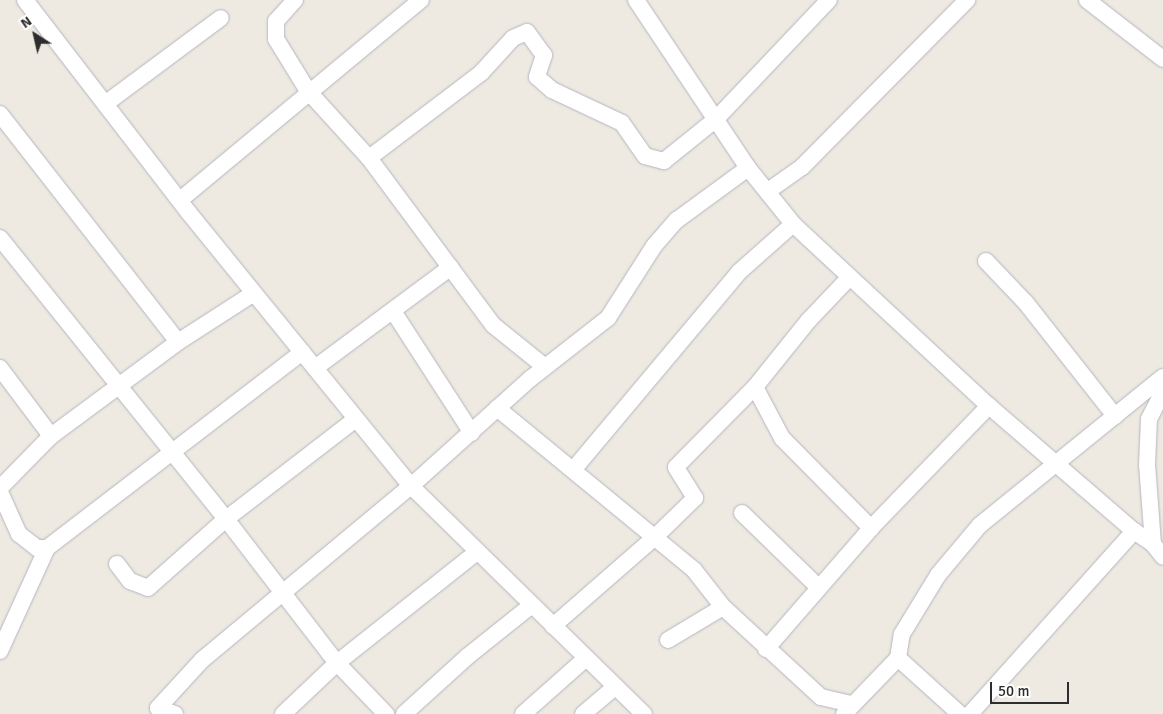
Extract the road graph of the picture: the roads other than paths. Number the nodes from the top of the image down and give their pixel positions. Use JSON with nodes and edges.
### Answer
{"nodes":[{"id":1,"x":24,"y":0,"type":"edge"},
{"id":2,"x":295,"y":0,"type":"edge"},
{"id":3,"x":421,"y":0,"type":"edge"},
{"id":4,"x":829,"y":0,"type":"edge"},
{"id":5,"x":967,"y":0,"type":"edge"},
{"id":6,"x":1087,"y":0,"type":"edge"},
{"id":7,"x":640,"y":2,"type":"edge"},
{"id":8,"x":221,"y":18,"type":"dead end"},
{"id":9,"x":1163,"y":59,"type":"edge"},
{"id":10,"x":308,"y":92,"type":"junction"},
{"id":11,"x":105,"y":104,"type":"junction"},
{"id":12,"x":0,"y":114,"type":"edge"},
{"id":13,"x":716,"y":119,"type":"junction"},
{"id":14,"x":369,"y":158,"type":"junction"},
{"id":15,"x":748,"y":168,"type":"junction"},
{"id":16,"x":768,"y":190,"type":"junction"},
{"id":17,"x":180,"y":200,"type":"junction"},
{"id":18,"x":793,"y":224,"type":"junction"},
{"id":19,"x":0,"y":238,"type":"edge"},
{"id":20,"x":986,"y":261,"type":"dead end"},
{"id":21,"x":451,"y":267,"type":"junction"},
{"id":22,"x":849,"y":278,"type":"junction"},
{"id":23,"x":254,"y":292,"type":"junction"},
{"id":24,"x":393,"y":311,"type":"junction"},
{"id":25,"x":178,"y":342,"type":"junction"},
{"id":26,"x":302,"y":352,"type":"junction"},
{"id":27,"x":545,"y":367,"type":"junction"},
{"id":28,"x":0,"y":368,"type":"edge"},
{"id":29,"x":315,"y":368,"type":"junction"},
{"id":30,"x":1163,"y":377,"type":"edge"},
{"id":31,"x":119,"y":387,"type":"junction"},
{"id":32,"x":755,"y":387,"type":"junction"},
{"id":33,"x":1163,"y":392,"type":"edge"},
{"id":34,"x":989,"y":406,"type":"junction"},
{"id":35,"x":497,"y":408,"type":"junction"},
{"id":36,"x":1115,"y":416,"type":"junction"},
{"id":37,"x":356,"y":419,"type":"junction"},
{"id":38,"x":472,"y":433,"type":"junction"},
{"id":39,"x":51,"y":436,"type":"junction"},
{"id":40,"x":170,"y":453,"type":"junction"},
{"id":41,"x":1056,"y":464,"type":"junction"},
{"id":42,"x":573,"y":470,"type":"junction"},
{"id":43,"x":411,"y":486,"type":"junction"},
{"id":44,"x":0,"y":490,"type":"edge"},
{"id":45,"x":742,"y":513,"type":"dead end"},
{"id":46,"x":226,"y":519,"type":"junction"},
{"id":47,"x":871,"y":528,"type":"junction"},
{"id":48,"x":1134,"y":531,"type":"junction"},
{"id":49,"x":655,"y":538,"type":"junction"},
{"id":50,"x":1153,"y":544,"type":"junction"},
{"id":51,"x":47,"y":548,"type":"junction"},
{"id":52,"x":477,"y":552,"type":"junction"},
{"id":53,"x":1163,"y":557,"type":"edge"},
{"id":54,"x":117,"y":564,"type":"dead end"},
{"id":55,"x":819,"y":588,"type":"junction"},
{"id":56,"x":284,"y":592,"type":"junction"},
{"id":57,"x":532,"y":605,"type":"junction"},
{"id":58,"x":723,"y":607,"type":"junction"},
{"id":59,"x":553,"y":626,"type":"junction"},
{"id":60,"x":668,"y":640,"type":"dead end"},
{"id":61,"x":766,"y":649,"type":"junction"},
{"id":62,"x":0,"y":651,"type":"edge"},
{"id":63,"x":586,"y":658,"type":"junction"},
{"id":64,"x":898,"y":658,"type":"junction"},
{"id":65,"x":337,"y":663,"type":"junction"},
{"id":66,"x":615,"y":687,"type":"junction"},
{"id":67,"x":848,"y":709,"type":"edge"},
{"id":68,"x":174,"y":714,"type":"edge"},
{"id":69,"x":283,"y":714,"type":"edge"},
{"id":70,"x":386,"y":714,"type":"edge"},
{"id":71,"x":404,"y":714,"type":"edge"},
{"id":72,"x":523,"y":714,"type":"edge"},
{"id":73,"x":583,"y":714,"type":"edge"},
{"id":74,"x":644,"y":714,"type":"edge"},
{"id":75,"x":960,"y":714,"type":"edge"},
{"id":76,"x":970,"y":714,"type":"edge"}],
"edges":[{"from":1,"to":11,"type":"street"},
{"from":2,"to":10,"type":"street"},
{"from":3,"to":10,"type":"street"},
{"from":4,"to":13,"type":"street"},
{"from":5,"to":16,"type":"street"},
{"from":6,"to":9,"type":"street"},
{"from":7,"to":13,"type":"street"},
{"from":8,"to":11,"type":"street"},
{"from":10,"to":14,"type":"street"},
{"from":10,"to":17,"type":"street"},
{"from":11,"to":17,"type":"street"},
{"from":12,"to":25,"type":"street"},
{"from":13,"to":14,"type":"street"},
{"from":13,"to":15,"type":"street"},
{"from":14,"to":21,"type":"street"},
{"from":15,"to":16,"type":"street"},
{"from":15,"to":27,"type":"street"},
{"from":16,"to":18,"type":"street"},
{"from":17,"to":23,"type":"street"},
{"from":18,"to":22,"type":"street"},
{"from":18,"to":42,"type":"street"},
{"from":19,"to":31,"type":"street"},
{"from":20,"to":36,"type":"street"},
{"from":21,"to":24,"type":"street"},
{"from":21,"to":27,"type":"street"},
{"from":22,"to":32,"type":"street"},
{"from":22,"to":34,"type":"street"},
{"from":23,"to":25,"type":"street"},
{"from":23,"to":26,"type":"street"},
{"from":24,"to":29,"type":"street"},
{"from":24,"to":38,"type":"street"},
{"from":25,"to":31,"type":"street"},
{"from":26,"to":29,"type":"street"},
{"from":26,"to":40,"type":"street"},
{"from":27,"to":35,"type":"street"},
{"from":28,"to":39,"type":"street"},
{"from":29,"to":37,"type":"street"},
{"from":30,"to":36,"type":"street"},
{"from":31,"to":39,"type":"street"},
{"from":31,"to":40,"type":"street"},
{"from":32,"to":47,"type":"street"},
{"from":32,"to":49,"type":"street"},
{"from":33,"to":50,"type":"street"},
{"from":34,"to":41,"type":"street"},
{"from":34,"to":47,"type":"street"},
{"from":35,"to":38,"type":"street"},
{"from":35,"to":42,"type":"street"},
{"from":36,"to":41,"type":"street"},
{"from":37,"to":43,"type":"street"},
{"from":37,"to":46,"type":"street"},
{"from":38,"to":43,"type":"street"},
{"from":39,"to":44,"type":"street"},
{"from":40,"to":46,"type":"street"},
{"from":40,"to":51,"type":"street"},
{"from":41,"to":48,"type":"street"},
{"from":41,"to":64,"type":"street"},
{"from":42,"to":49,"type":"street"},
{"from":43,"to":52,"type":"street"},
{"from":43,"to":56,"type":"street"},
{"from":44,"to":51,"type":"street"},
{"from":45,"to":55,"type":"street"},
{"from":46,"to":54,"type":"street"},
{"from":46,"to":56,"type":"street"},
{"from":47,"to":55,"type":"street"},
{"from":48,"to":50,"type":"street"},
{"from":48,"to":76,"type":"street"},
{"from":49,"to":58,"type":"street"},
{"from":49,"to":59,"type":"street"},
{"from":50,"to":53,"type":"street"},
{"from":51,"to":62,"type":"street"},
{"from":52,"to":57,"type":"street"},
{"from":52,"to":65,"type":"street"},
{"from":55,"to":61,"type":"street"},
{"from":56,"to":65,"type":"street"},
{"from":56,"to":68,"type":"street"},
{"from":57,"to":59,"type":"street"},
{"from":57,"to":71,"type":"street"},
{"from":58,"to":60,"type":"street"},
{"from":58,"to":61,"type":"street"},
{"from":59,"to":63,"type":"street"},
{"from":61,"to":67,"type":"street"},
{"from":63,"to":66,"type":"street"},
{"from":63,"to":72,"type":"street"},
{"from":64,"to":67,"type":"street"},
{"from":64,"to":75,"type":"street"},
{"from":65,"to":69,"type":"street"},
{"from":65,"to":70,"type":"street"},
{"from":66,"to":73,"type":"street"},
{"from":66,"to":74,"type":"street"}]}
